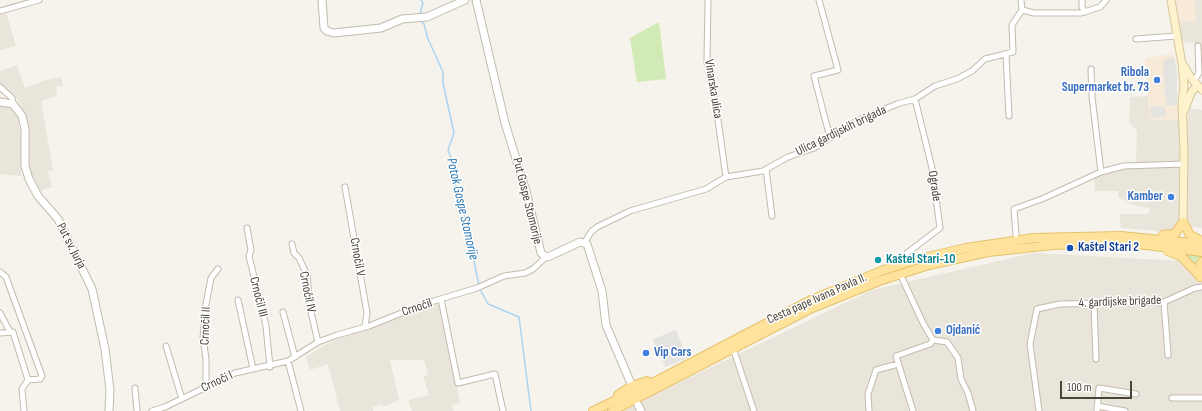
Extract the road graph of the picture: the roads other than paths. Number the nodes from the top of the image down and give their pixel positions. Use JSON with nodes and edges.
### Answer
{"nodes":[{"id":1,"x":39,"y":0,"type":"edge"},
{"id":2,"x":322,"y":0,"type":"edge"},
{"id":3,"x":465,"y":0,"type":"edge"},
{"id":4,"x":476,"y":0,"type":"edge"},
{"id":5,"x":708,"y":0,"type":"edge"},
{"id":6,"x":819,"y":0,"type":"edge"},
{"id":7,"x":1021,"y":0,"type":"edge"},
{"id":8,"x":1082,"y":0,"type":"edge"},
{"id":9,"x":1106,"y":0,"type":"edge"},
{"id":10,"x":1171,"y":0,"type":"edge"},
{"id":11,"x":1022,"y":10,"type":"junction"},
{"id":12,"x":0,"y":11,"type":"edge"},
{"id":13,"x":1085,"y":12,"type":"junction"},
{"id":14,"x":1176,"y":36,"type":"junction"},
{"id":15,"x":1136,"y":38,"type":"dead end"},
{"id":16,"x":1198,"y":46,"type":"dead end"},
{"id":17,"x":1006,"y":55,"type":"junction"},
{"id":18,"x":1182,"y":64,"type":"junction"},
{"id":19,"x":1091,"y":69,"type":"dead end"},
{"id":20,"x":1196,"y":84,"type":"edge"},
{"id":21,"x":1184,"y":86,"type":"junction"},
{"id":22,"x":0,"y":87,"type":"edge"},
{"id":23,"x":915,"y":99,"type":"junction"},
{"id":24,"x":0,"y":102,"type":"edge"},
{"id":25,"x":13,"y":104,"type":"junction"},
{"id":26,"x":1183,"y":115,"type":"junction"},
{"id":27,"x":1009,"y":116,"type":"dead end"},
{"id":28,"x":830,"y":138,"type":"junction"},
{"id":29,"x":1184,"y":164,"type":"junction"},
{"id":30,"x":766,"y":170,"type":"junction"},
{"id":31,"x":1101,"y":172,"type":"junction"},
{"id":32,"x":726,"y":177,"type":"junction"},
{"id":33,"x":345,"y":187,"type":"dead end"},
{"id":34,"x":772,"y":216,"type":"dead end"},
{"id":35,"x":1184,"y":222,"type":"junction"},
{"id":36,"x":247,"y":228,"type":"dead end"},
{"id":37,"x":1016,"y":235,"type":"dead end"},
{"id":38,"x":1152,"y":238,"type":"junction"},
{"id":39,"x":1202,"y":241,"type":"edge"},
{"id":40,"x":585,"y":242,"type":"junction"},
{"id":41,"x":292,"y":244,"type":"dead end"},
{"id":42,"x":1202,"y":244,"type":"edge"},
{"id":43,"x":1146,"y":245,"type":"junction"},
{"id":44,"x":1202,"y":252,"type":"edge"},
{"id":45,"x":546,"y":257,"type":"junction"},
{"id":46,"x":906,"y":258,"type":"dead end"},
{"id":47,"x":1202,"y":262,"type":"edge"},
{"id":48,"x":218,"y":269,"type":"dead end"},
{"id":49,"x":0,"y":272,"type":"edge"},
{"id":50,"x":902,"y":278,"type":"dead end"},
{"id":51,"x":1201,"y":278,"type":"edge"},
{"id":52,"x":1202,"y":287,"type":"edge"},
{"id":53,"x":441,"y":299,"type":"junction"},
{"id":54,"x":238,"y":300,"type":"dead end"},
{"id":55,"x":1164,"y":302,"type":"junction"},
{"id":56,"x":1094,"y":304,"type":"junction"},
{"id":57,"x":283,"y":312,"type":"dead end"},
{"id":58,"x":0,"y":313,"type":"edge"},
{"id":59,"x":365,"y":326,"type":"junction"},
{"id":60,"x":10,"y":332,"type":"junction"},
{"id":61,"x":0,"y":333,"type":"edge"},
{"id":62,"x":933,"y":340,"type":"junction"},
{"id":63,"x":318,"y":342,"type":"junction"},
{"id":64,"x":166,"y":346,"type":"dead end"},
{"id":65,"x":733,"y":348,"type":"junction"},
{"id":66,"x":1168,"y":355,"type":"dead end"},
{"id":67,"x":295,"y":357,"type":"junction"},
{"id":68,"x":1096,"y":358,"type":"dead end"},
{"id":69,"x":288,"y":361,"type":"junction"},
{"id":70,"x":898,"y":364,"type":"junction"},
{"id":71,"x":270,"y":367,"type":"junction"},
{"id":72,"x":253,"y":369,"type":"junction"},
{"id":73,"x":688,"y":372,"type":"junction"},
{"id":74,"x":28,"y":380,"type":"junction"},
{"id":75,"x":658,"y":380,"type":"junction"},
{"id":76,"x":632,"y":386,"type":"junction"},
{"id":77,"x":206,"y":387,"type":"junction"},
{"id":78,"x":135,"y":388,"type":"dead end"},
{"id":79,"x":1136,"y":394,"type":"dead end"},
{"id":80,"x":1172,"y":398,"type":"dead end"},
{"id":81,"x":1202,"y":398,"type":"edge"},
{"id":82,"x":182,"y":399,"type":"junction"},
{"id":83,"x":614,"y":402,"type":"junction"},
{"id":84,"x":639,"y":408,"type":"edge"},
{"id":85,"x":1097,"y":409,"type":"edge"},
{"id":86,"x":24,"y":411,"type":"edge"},
{"id":87,"x":109,"y":411,"type":"edge"},
{"id":88,"x":137,"y":411,"type":"edge"},
{"id":89,"x":152,"y":411,"type":"edge"},
{"id":90,"x":302,"y":411,"type":"edge"},
{"id":91,"x":503,"y":411,"type":"edge"},
{"id":92,"x":592,"y":411,"type":"edge"},
{"id":93,"x":612,"y":411,"type":"edge"},
{"id":94,"x":624,"y":411,"type":"edge"},
{"id":95,"x":754,"y":411,"type":"edge"},
{"id":96,"x":869,"y":411,"type":"edge"},
{"id":97,"x":913,"y":411,"type":"edge"},
{"id":98,"x":972,"y":411,"type":"edge"},
{"id":99,"x":1039,"y":411,"type":"edge"},
{"id":100,"x":1125,"y":411,"type":"edge"}],
"edges":[{"from":1,"to":12,"type":"street"},
{"from":2,"to":3,"type":"street"},
{"from":4,"to":45,"type":"street","name":"Put Gospe Stomorije"},
{"from":5,"to":32,"type":"street","name":"Vinarska ulica"},
{"from":6,"to":28,"type":"street"},
{"from":7,"to":11,"type":"street"},
{"from":8,"to":13,"type":"street"},
{"from":9,"to":13,"type":"street"},
{"from":10,"to":14,"type":"main road"},
{"from":11,"to":13,"type":"street"},
{"from":11,"to":17,"type":"street"},
{"from":14,"to":15,"type":"street"},
{"from":14,"to":18,"type":"main road"},
{"from":16,"to":20,"type":"street"},
{"from":17,"to":23,"type":"street","name":"Ulica gardijskih brigada"},
{"from":17,"to":27,"type":"street"},
{"from":18,"to":20,"type":"main road"},
{"from":18,"to":21,"type":"main road"},
{"from":19,"to":31,"type":"street"},
{"from":20,"to":21,"type":"main road"},
{"from":20,"to":26,"type":"main road"},
{"from":21,"to":26,"type":"main road"},
{"from":22,"to":25,"type":"street"},
{"from":23,"to":28,"type":"street","name":"Ulica gardijskih brigada"},
{"from":23,"to":46,"type":"street","name":"Ograde"},
{"from":24,"to":25,"type":"street"},
{"from":25,"to":87,"type":"street","name":"Put sv. Jurja"},
{"from":26,"to":29,"type":"main road"},
{"from":28,"to":30,"type":"street","name":"Ulica gardijskih brigada"},
{"from":29,"to":31,"type":"street"},
{"from":29,"to":35,"type":"main road"},
{"from":30,"to":32,"type":"street","name":"Ulica gardijskih brigada"},
{"from":30,"to":34,"type":"street"},
{"from":31,"to":37,"type":"street"},
{"from":32,"to":40,"type":"street","name":"Ulica gardijskih brigada"},
{"from":33,"to":59,"type":"street","name":"Crnočil V"},
{"from":35,"to":38,"type":"main road"},
{"from":35,"to":39,"type":"main road"},
{"from":36,"to":71,"type":"street","name":"Crnočil III"},
{"from":38,"to":42,"type":"main road","name":"Cesta pape Ivana Pavla II."},
{"from":38,"to":75,"type":"main road","name":"Cesta pape Ivana Pavla II."},
{"from":40,"to":45,"type":"street","name":"Put Gospe Stomorije"},
{"from":40,"to":76,"type":"street"},
{"from":41,"to":63,"type":"street","name":"Crnočil IV"},
{"from":43,"to":44,"type":"main road","name":"Cesta pape Ivana Pavla II."},
{"from":43,"to":51,"type":"main road"},
{"from":43,"to":65,"type":"main road","name":"Cesta pape Ivana Pavla II."},
{"from":45,"to":53,"type":"street","name":"Crnočil"},
{"from":47,"to":51,"type":"main road"},
{"from":48,"to":77,"type":"street","name":"Crnočil II"},
{"from":49,"to":74,"type":"street"},
{"from":50,"to":62,"type":"street"},
{"from":52,"to":55,"type":"street","name":"4. gardijske brigade"},
{"from":53,"to":59,"type":"street","name":"Crnočil"},
{"from":53,"to":91,"type":"street"},
{"from":54,"to":72,"type":"street"},
{"from":55,"to":56,"type":"street","name":"4. gardijske brigade"},
{"from":55,"to":66,"type":"street"},
{"from":56,"to":68,"type":"street"},
{"from":56,"to":99,"type":"street","name":"4. gardijske brigade"},
{"from":57,"to":67,"type":"street","name":"Crnočil IV"},
{"from":58,"to":60,"type":"street"},
{"from":59,"to":63,"type":"street","name":"Crnočil"},
{"from":60,"to":61,"type":"street"},
{"from":60,"to":74,"type":"street"},
{"from":62,"to":70,"type":"street"},
{"from":62,"to":98,"type":"street"},
{"from":63,"to":67,"type":"street","name":"Crnočil"},
{"from":64,"to":82,"type":"street"},
{"from":65,"to":73,"type":"main road","name":"Cesta pape Ivana Pavla II."},
{"from":65,"to":95,"type":"street"},
{"from":67,"to":69,"type":"street","name":"Crnočil"},
{"from":69,"to":71,"type":"street","name":"Crnoči l"},
{"from":69,"to":90,"type":"street"},
{"from":70,"to":96,"type":"street"},
{"from":70,"to":97,"type":"street"},
{"from":71,"to":72,"type":"street","name":"Crnoči l"},
{"from":72,"to":77,"type":"street","name":"Crnoči l"},
{"from":73,"to":84,"type":"main road"},
{"from":73,"to":93,"type":"main road","name":"Cesta pape Ivana Pavla II."},
{"from":74,"to":86,"type":"street"},
{"from":75,"to":76,"type":"main road"},
{"from":75,"to":83,"type":"main road","name":"Cesta pape Ivana Pavla II."},
{"from":76,"to":83,"type":"main road"},
{"from":77,"to":82,"type":"street","name":"Crnoči l"},
{"from":78,"to":88,"type":"street"},
{"from":79,"to":85,"type":"street"},
{"from":80,"to":81,"type":"street"},
{"from":82,"to":89,"type":"street","name":"Crnoči l"},
{"from":83,"to":92,"type":"main road","name":"Cesta pape Ivana Pavla II."},
{"from":84,"to":94,"type":"main road"},
{"from":85,"to":100,"type":"street"}]}
